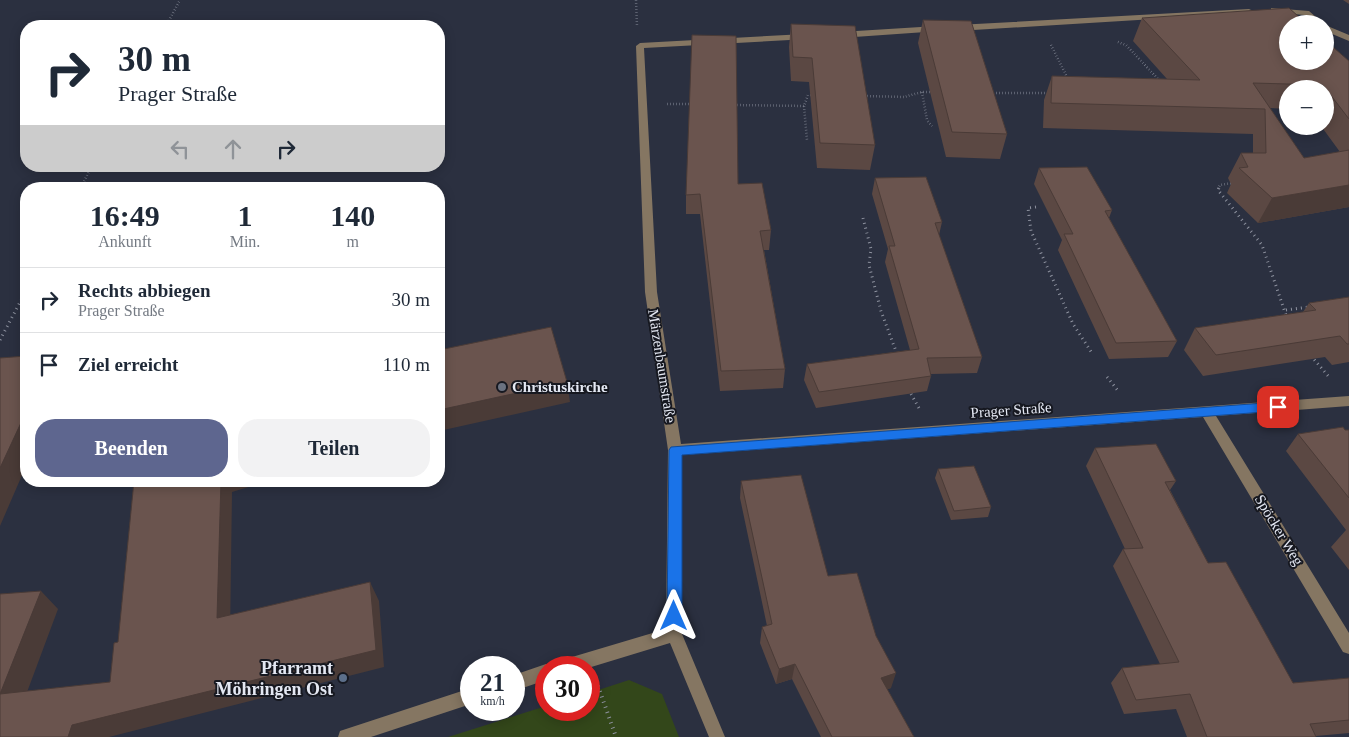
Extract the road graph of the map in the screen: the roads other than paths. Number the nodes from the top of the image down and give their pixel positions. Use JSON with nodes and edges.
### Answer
{"nodes":[{"id":1,"x":1266,"y":10,"type":"edge"},
{"id":2,"x":1256,"y":11,"type":"edge"},
{"id":3,"x":1310,"y":15,"type":"edge"},
{"id":4,"x":1334,"y":32,"type":"edge"},
{"id":5,"x":829,"y":35,"type":"edge"},
{"id":6,"x":819,"y":36,"type":"edge"},
{"id":7,"x":1349,"y":38,"type":"edge"},
{"id":8,"x":1349,"y":401,"type":"edge"},
{"id":9,"x":1208,"y":413,"type":"junction"},
{"id":10,"x":675,"y":450,"type":"junction"},
{"id":11,"x":674,"y":634,"type":"junction"},
{"id":12,"x":1349,"y":647,"type":"edge"},
{"id":13,"x":598,"y":656,"type":"edge"},
{"id":14,"x":460,"y":700,"type":"edge"},
{"id":15,"x":346,"y":737,"type":"edge"},
{"id":16,"x":717,"y":737,"type":"edge"}],
"edges":[{"from":1,"to":3,"type":"street"},
{"from":2,"to":5,"type":"street"},
{"from":4,"to":7,"type":"street"},
{"from":6,"to":10,"type":"street","name":"Märzenbaumstraße"},
{"from":8,"to":9,"type":"street","name":"Prager Straße"},
{"from":9,"to":10,"type":"street","name":"Prager Straße"},
{"from":9,"to":12,"type":"street","name":"Spöcker Weg"},
{"from":10,"to":11,"type":"street","name":"Märzenbaumstraße"},
{"from":11,"to":13,"type":"street"},
{"from":11,"to":16,"type":"street","name":"Märzenbaumstraße"},
{"from":14,"to":15,"type":"street"}]}
